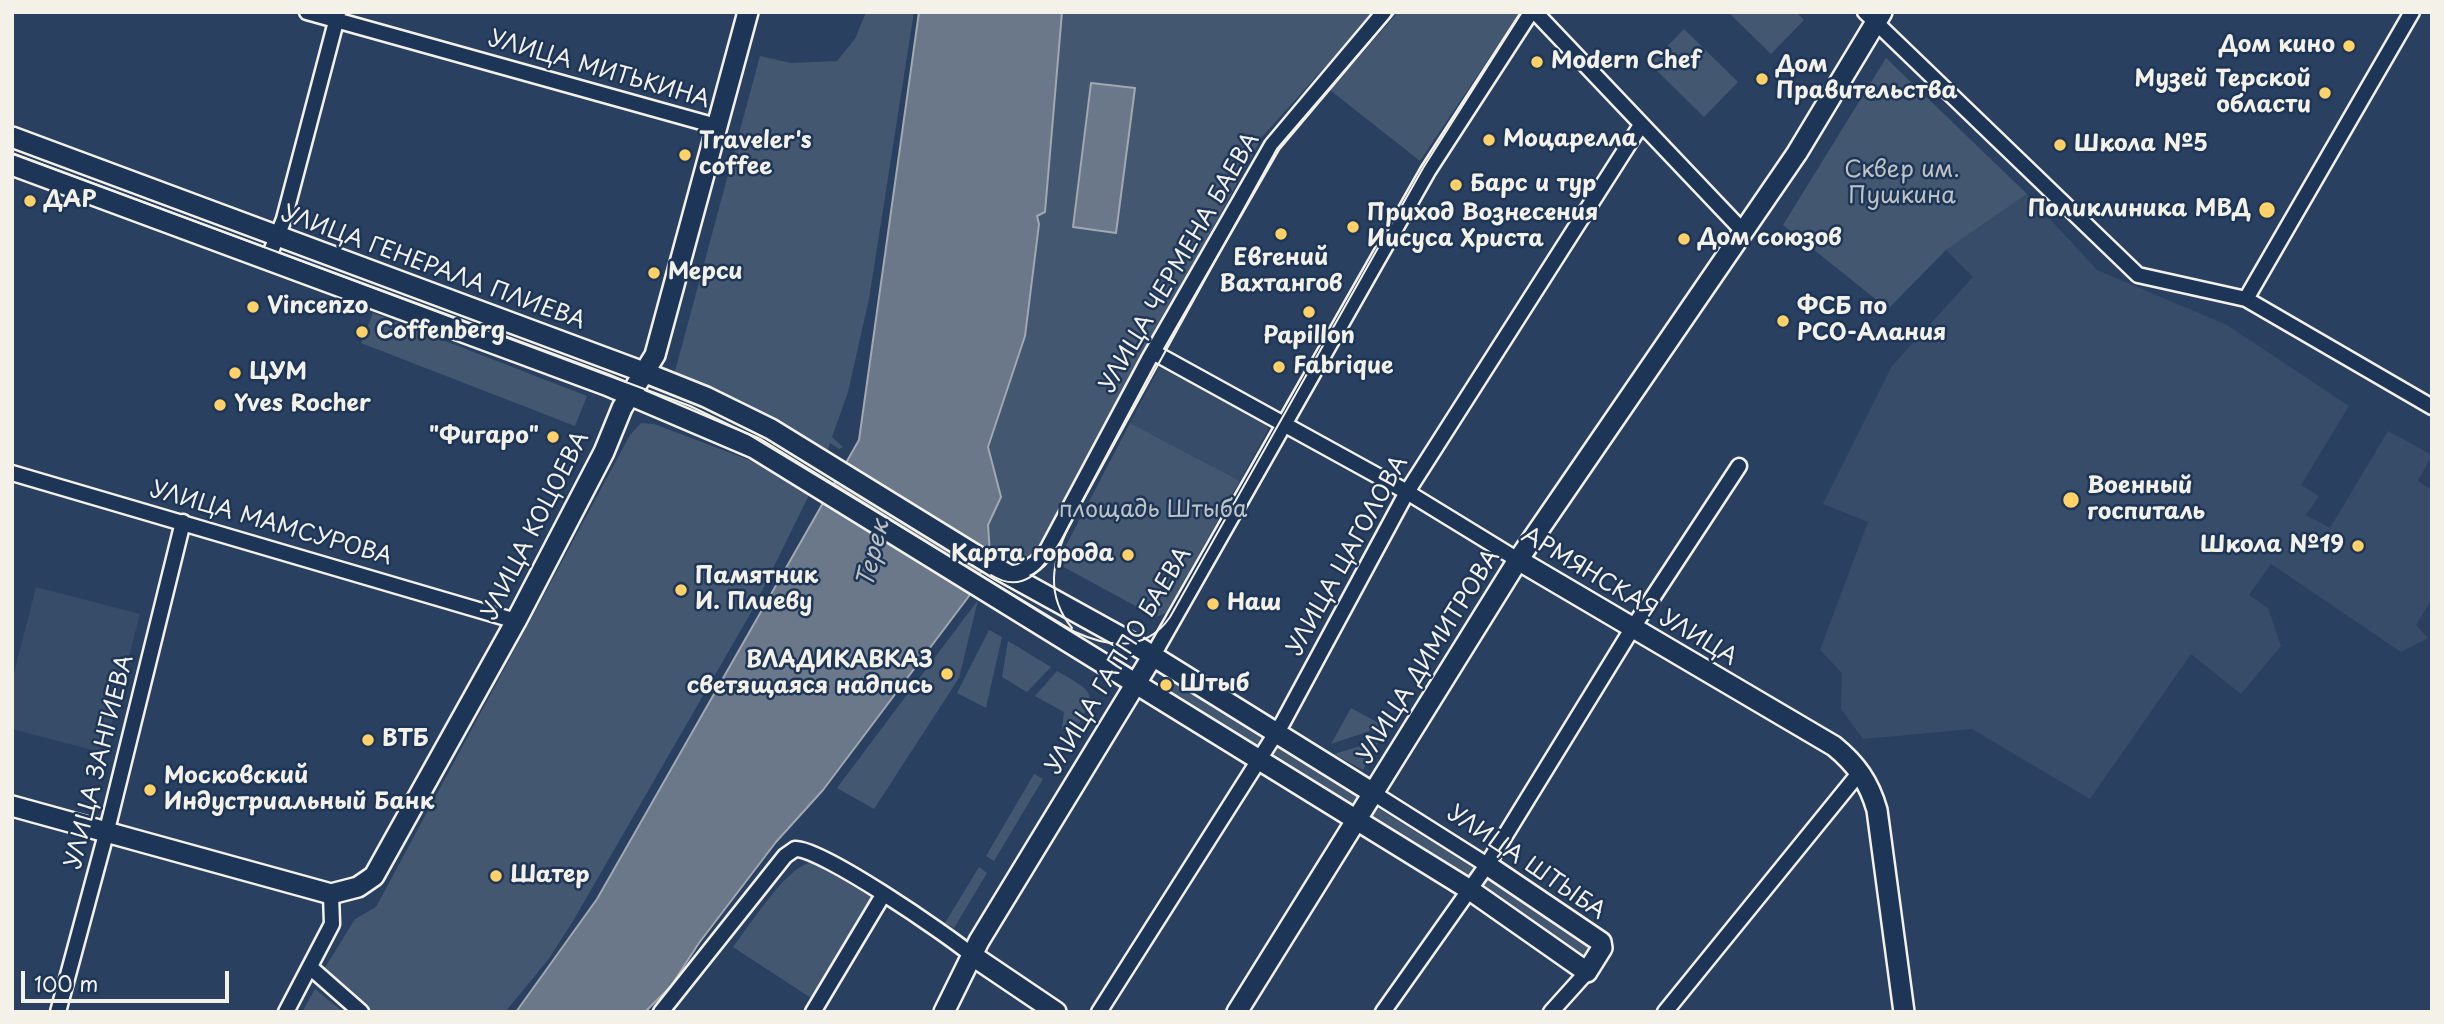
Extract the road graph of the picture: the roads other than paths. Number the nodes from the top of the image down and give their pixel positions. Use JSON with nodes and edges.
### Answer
{"nodes":[{"id":1,"x":307,"y":12,"type":"edge"},
{"id":2,"x":748,"y":12,"type":"edge"},
{"id":3,"x":1384,"y":12,"type":"edge"},
{"id":4,"x":1533,"y":12,"type":"edge"},
{"id":5,"x":2412,"y":12,"type":"edge"},
{"id":6,"x":337,"y":16,"type":"edge"},
{"id":7,"x":1874,"y":16,"type":"edge"},
{"id":8,"x":1641,"y":125,"type":"junction"},
{"id":9,"x":716,"y":126,"type":"junction"},
{"id":10,"x":12,"y":137,"type":"edge"},
{"id":11,"x":12,"y":164,"type":"edge"},
{"id":12,"x":1742,"y":230,"type":"junction"},
{"id":13,"x":277,"y":237,"type":"junction"},
{"id":14,"x":268,"y":259,"type":"junction"},
{"id":15,"x":2246,"y":299,"type":"junction"},
{"id":16,"x":1153,"y":352,"type":"junction"},
{"id":17,"x":646,"y":373,"type":"junction"},
{"id":18,"x":631,"y":396,"type":"junction"},
{"id":19,"x":2432,"y":407,"type":"edge"},
{"id":20,"x":1284,"y":426,"type":"junction"},
{"id":21,"x":1740,"y":466,"type":"dead end"},
{"id":22,"x":12,"y":473,"type":"edge"},
{"id":23,"x":1407,"y":492,"type":"junction"},
{"id":24,"x":183,"y":522,"type":"junction"},
{"id":25,"x":1518,"y":560,"type":"junction"},
{"id":26,"x":1003,"y":572,"type":"junction"},
{"id":27,"x":516,"y":621,"type":"junction"},
{"id":28,"x":1632,"y":629,"type":"junction"},
{"id":29,"x":1152,"y":657,"type":"junction"},
{"id":30,"x":1134,"y":683,"type":"junction"},
{"id":31,"x":1276,"y":733,"type":"junction"},
{"id":32,"x":1260,"y":760,"type":"junction"},
{"id":33,"x":1860,"y":772,"type":"junction"},
{"id":34,"x":1373,"y":793,"type":"junction"},
{"id":35,"x":12,"y":806,"type":"edge"},
{"id":36,"x":1356,"y":819,"type":"junction"},
{"id":37,"x":106,"y":834,"type":"junction"},
{"id":38,"x":1488,"y":865,"type":"junction"},
{"id":39,"x":1470,"y":890,"type":"junction"},
{"id":40,"x":331,"y":894,"type":"junction"},
{"id":41,"x":883,"y":895,"type":"junction"},
{"id":42,"x":973,"y":956,"type":"junction"},
{"id":43,"x":311,"y":968,"type":"junction"},
{"id":44,"x":1587,"y":972,"type":"junction"},
{"id":45,"x":58,"y":1012,"type":"edge"},
{"id":46,"x":286,"y":1012,"type":"edge"},
{"id":47,"x":361,"y":1012,"type":"edge"},
{"id":48,"x":661,"y":1012,"type":"edge"},
{"id":49,"x":813,"y":1012,"type":"edge"},
{"id":50,"x":944,"y":1012,"type":"edge"},
{"id":51,"x":1056,"y":1012,"type":"edge"},
{"id":52,"x":1099,"y":1012,"type":"edge"},
{"id":53,"x":1237,"y":1012,"type":"edge"},
{"id":54,"x":1383,"y":1012,"type":"edge"},
{"id":55,"x":1551,"y":1012,"type":"edge"},
{"id":56,"x":1665,"y":1012,"type":"edge"},
{"id":57,"x":1904,"y":1012,"type":"edge"}],
"edges":[{"from":1,"to":6,"type":"street","name":"УЛИЦА МИТЬКИНА"},
{"from":2,"to":9,"type":"main road","name":"УЛИЦА КОЦОЕВА"},
{"from":3,"to":16,"type":"street","name":"УЛИЦА ЧЕРМЕНА БАЕВА"},
{"from":4,"to":8,"type":"street"},
{"from":4,"to":20,"type":"street","name":"УЛИЦА ГАППО БАЕВА"},
{"from":5,"to":15,"type":"street"},
{"from":6,"to":9,"type":"street","name":"УЛИЦА МИТЬКИНА"},
{"from":6,"to":13,"type":"street"},
{"from":7,"to":12,"type":"main road","name":"УЛИЦА ДИМИТРОВА"},
{"from":7,"to":15,"type":"street"},
{"from":8,"to":12,"type":"street"},
{"from":8,"to":23,"type":"street","name":"УЛИЦА ЦАГОЛОВА"},
{"from":9,"to":17,"type":"main road","name":"УЛИЦА КОЦОЕВА"},
{"from":10,"to":13,"type":"main road","name":"УЛИЦА ГЕНЕРАЛА ПЛИЕВА"},
{"from":11,"to":14,"type":"main road","name":"УЛИЦА ГЕНЕРАЛА ПЛИЕВА"},
{"from":12,"to":25,"type":"main road","name":"УЛИЦА ДИМИТРОВА"},
{"from":13,"to":14,"type":"street"},
{"from":13,"to":17,"type":"main road","name":"УЛИЦА ГЕНЕРАЛА ПЛИЕВА"},
{"from":14,"to":18,"type":"main road","name":"УЛИЦА ГЕНЕРАЛА ПЛИЕВА"},
{"from":15,"to":19,"type":"street"},
{"from":16,"to":20,"type":"street","name":"АРМЯНСКАЯ УЛИЦА"},
{"from":16,"to":26,"type":"street","name":"УЛИЦА ЧЕРМЕНА БАЕВА"},
{"from":17,"to":18,"type":"main road","name":"УЛИЦА КОЦОЕВА"},
{"from":17,"to":26,"type":"main road","name":"УЛИЦА ГЕНЕРАЛА ПЛИЕВА"},
{"from":18,"to":27,"type":"main road","name":"УЛИЦА КОЦОЕВА"},
{"from":18,"to":30,"type":"main road","name":"УЛИЦА ГЕНЕРАЛА ПЛИЕВА"},
{"from":20,"to":23,"type":"street","name":"АРМЯНСКАЯ УЛИЦА"},
{"from":20,"to":29,"type":"street","name":"УЛИЦА ГАППО БАЕВА"},
{"from":21,"to":28,"type":"street"},
{"from":22,"to":24,"type":"street","name":"УЛИЦА МАМСУРОВА"},
{"from":23,"to":25,"type":"street","name":"АРМЯНСКАЯ УЛИЦА"},
{"from":23,"to":31,"type":"street","name":"УЛИЦА ЦАГОЛОВА"},
{"from":24,"to":27,"type":"street","name":"УЛИЦА МАМСУРОВА"},
{"from":24,"to":37,"type":"street","name":"УЛИЦА ЗАНГИЕВА"},
{"from":25,"to":28,"type":"main road","name":"АРМЯНСКАЯ УЛИЦА"},
{"from":25,"to":34,"type":"main road","name":"УЛИЦА ДИМИТРОВА"},
{"from":26,"to":29,"type":"main road","name":"УЛИЦА ШТЫБА"},
{"from":27,"to":40,"type":"main road","name":"УЛИЦА КОЦОЕВА"},
{"from":28,"to":33,"type":"main road","name":"АРМЯНСКАЯ УЛИЦА"},
{"from":28,"to":38,"type":"street"},
{"from":29,"to":30,"type":"main road","name":"УЛИЦА ГАППО БАЕВА"},
{"from":29,"to":31,"type":"main road","name":"УЛИЦА ШТЫБА"},
{"from":30,"to":32,"type":"main road"},
{"from":30,"to":42,"type":"main road","name":"УЛИЦА ГАППО БАЕВА"},
{"from":31,"to":32,"type":"street","name":"УЛИЦА ЦАГОЛОВА"},
{"from":31,"to":34,"type":"main road","name":"УЛИЦА ШТЫБА"},
{"from":32,"to":36,"type":"main road"},
{"from":32,"to":52,"type":"street","name":"УЛИЦА ЦАГОЛОВА"},
{"from":33,"to":56,"type":"street"},
{"from":33,"to":57,"type":"main road","name":"АРМЯНСКАЯ УЛИЦА"},
{"from":34,"to":36,"type":"main road","name":"УЛИЦА ДИМИТРОВА"},
{"from":34,"to":38,"type":"street","name":"УЛИЦА ШТЫБА"},
{"from":35,"to":37,"type":"main road"},
{"from":36,"to":39,"type":"main road"},
{"from":36,"to":53,"type":"main road","name":"УЛИЦА ДИМИТРОВА"},
{"from":37,"to":40,"type":"main road"},
{"from":37,"to":45,"type":"street","name":"УЛИЦА ЗАНГИЕВА"},
{"from":38,"to":39,"type":"street"},
{"from":38,"to":44,"type":"main road","name":"УЛИЦА ШТЫБА"},
{"from":39,"to":44,"type":"main road"},
{"from":39,"to":54,"type":"street"},
{"from":40,"to":43,"type":"street"},
{"from":41,"to":42,"type":"street"},
{"from":41,"to":48,"type":"street"},
{"from":41,"to":49,"type":"street"},
{"from":42,"to":50,"type":"main road","name":"УЛИЦА ГАППО БАЕВА"},
{"from":42,"to":51,"type":"main road"},
{"from":43,"to":46,"type":"street"},
{"from":43,"to":47,"type":"street"},
{"from":44,"to":55,"type":"street"}]}
